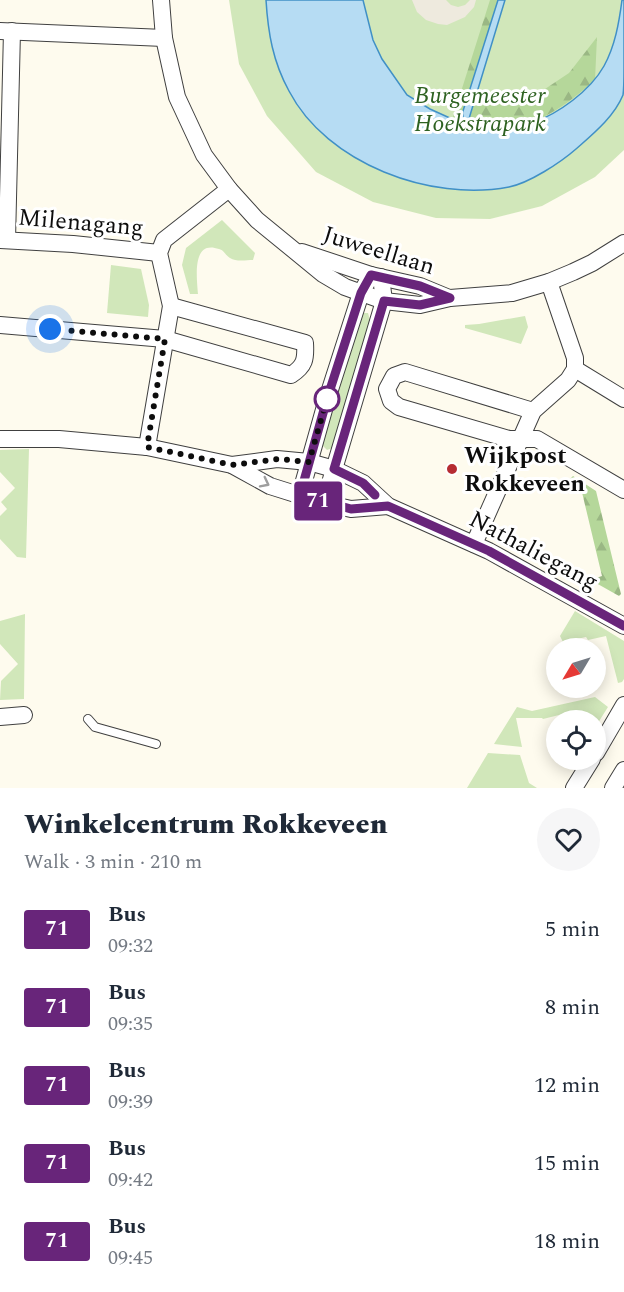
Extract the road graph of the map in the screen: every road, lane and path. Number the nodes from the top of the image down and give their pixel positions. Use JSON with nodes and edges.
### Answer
{"nodes":[{"id":1,"x":161,"y":0,"type":"edge"},
{"id":2,"x":6,"y":31,"type":"edge"},
{"id":3,"x":164,"y":38,"type":"junction"},
{"id":4,"x":229,"y":189,"type":"junction"},
{"id":5,"x":3,"y":240,"type":"edge"},
{"id":6,"x":624,"y":243,"type":"edge"},
{"id":7,"x":293,"y":249,"type":"junction"},
{"id":8,"x":159,"y":253,"type":"junction"},
{"id":9,"x":376,"y":276,"type":"junction"},
{"id":10,"x":549,"y":282,"type":"junction"},
{"id":11,"x":361,"y":293,"type":"junction"},
{"id":12,"x":450,"y":298,"type":"junction"},
{"id":13,"x":384,"y":301,"type":"junction"},
{"id":14,"x":171,"y":306,"type":"junction"},
{"id":15,"x":0,"y":325,"type":"edge"},
{"id":16,"x":165,"y":339,"type":"junction"},
{"id":17,"x":575,"y":369,"type":"junction"},
{"id":18,"x":624,"y":399,"type":"edge"},
{"id":19,"x":533,"y":411,"type":"junction"},
{"id":20,"x":523,"y":438,"type":"junction"},
{"id":21,"x":0,"y":439,"type":"edge"},
{"id":22,"x":147,"y":447,"type":"junction"},
{"id":23,"x":309,"y":462,"type":"junction"},
{"id":24,"x":232,"y":465,"type":"junction"},
{"id":25,"x":334,"y":469,"type":"junction"},
{"id":26,"x":624,"y":490,"type":"edge"},
{"id":27,"x":300,"y":495,"type":"junction"},
{"id":28,"x":324,"y":503,"type":"junction"},
{"id":29,"x":388,"y":506,"type":"junction"},
{"id":30,"x":474,"y":544,"type":"junction"},
{"id":31,"x":624,"y":626,"type":"edge"},
{"id":32,"x":624,"y":705,"type":"edge"},
{"id":33,"x":24,"y":714,"type":"dead end"},
{"id":34,"x":0,"y":717,"type":"edge"},
{"id":35,"x":88,"y":719,"type":"dead end"},
{"id":36,"x":606,"y":736,"type":"edge"},
{"id":37,"x":156,"y":744,"type":"dead end"},
{"id":38,"x":585,"y":770,"type":"edge"},
{"id":39,"x":624,"y":770,"type":"edge"},
{"id":40,"x":574,"y":788,"type":"edge"},
{"id":41,"x":613,"y":788,"type":"edge"}],
"edges":[{"from":1,"to":3,"type":"street","name":"Juweellaan"},
{"from":2,"to":3,"type":"street"},
{"from":2,"to":5,"type":"street"},
{"from":3,"to":4,"type":"street","name":"Juweellaan"},
{"from":4,"to":7,"type":"street","name":"Juweellaan"},
{"from":4,"to":8,"type":"street"},
{"from":5,"to":8,"type":"street","name":"Milenagang"},
{"from":6,"to":10,"type":"street","name":"Juweellaan"},
{"from":7,"to":9,"type":"street","name":"Juweellaan"},
{"from":7,"to":11,"type":"street","name":"Juweellaan"},
{"from":8,"to":14,"type":"street"},
{"from":9,"to":11,"type":"street"},
{"from":9,"to":12,"type":"street","name":"Juweellaan"},
{"from":9,"to":13,"type":"street"},
{"from":10,"to":12,"type":"street","name":"Juweellaan"},
{"from":10,"to":17,"type":"street"},
{"from":11,"to":13,"type":"street","name":"Juweellaan"},
{"from":11,"to":23,"type":"street"},
{"from":12,"to":13,"type":"street","name":"Juweellaan"},
{"from":13,"to":25,"type":"street"},
{"from":14,"to":16,"type":"street"},
{"from":14,"to":16,"type":"street"},
{"from":15,"to":16,"type":"street"},
{"from":16,"to":22,"type":"street"},
{"from":17,"to":18,"type":"street"},
{"from":17,"to":19,"type":"street"},
{"from":19,"to":20,"type":"street"},
{"from":19,"to":20,"type":"street"},
{"from":20,"to":26,"type":"street"},
{"from":20,"to":30,"type":"street"},
{"from":21,"to":22,"type":"street","name":"Nathaliegang"},
{"from":22,"to":24,"type":"street","name":"Nathaliegang"},
{"from":23,"to":24,"type":"street","name":"Nathaliegang"},
{"from":23,"to":25,"type":"street","name":"Nathaliegang"},
{"from":23,"to":27,"type":"street"},
{"from":24,"to":27,"type":"street","name":"Nathaliegang","one_way":true},
{"from":25,"to":28,"type":"street"},
{"from":25,"to":29,"type":"street","name":"Nathaliegang"},
{"from":27,"to":28,"type":"street","name":"Nathaliegang"},
{"from":28,"to":29,"type":"street","name":"Nathaliegang"},
{"from":29,"to":30,"type":"street","name":"Nathaliegang"},
{"from":30,"to":31,"type":"street","name":"Nathaliegang"},
{"from":32,"to":36,"type":"street"},
{"from":33,"to":34,"type":"street"},
{"from":35,"to":37,"type":"lane"},
{"from":38,"to":40,"type":"street"},
{"from":39,"to":41,"type":"street"}]}
